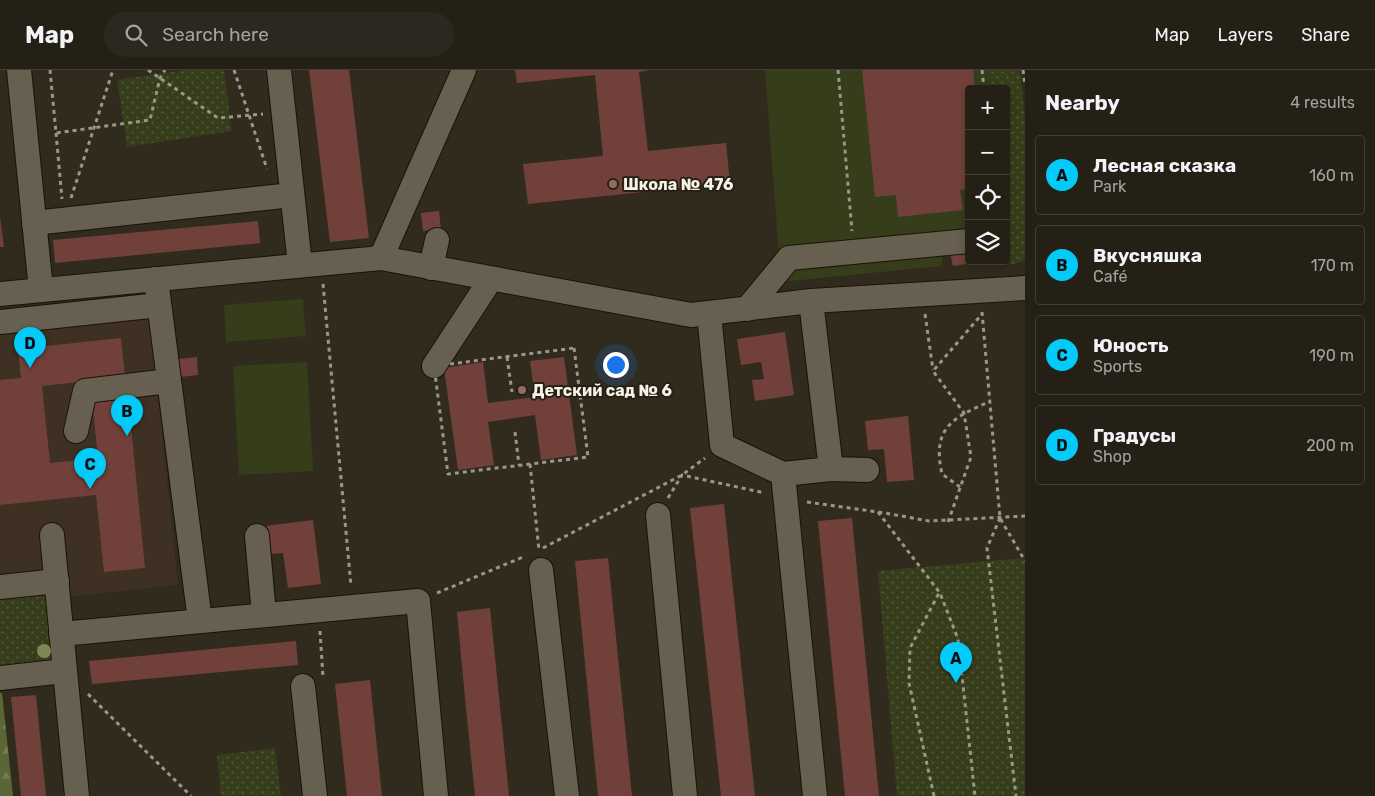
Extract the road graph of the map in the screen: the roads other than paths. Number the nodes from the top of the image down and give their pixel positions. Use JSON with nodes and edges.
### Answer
{"nodes":[{"id":1,"x":19,"y":70,"type":"edge"},
{"id":2,"x":279,"y":70,"type":"edge"},
{"id":3,"x":464,"y":70,"type":"edge"},
{"id":4,"x":284,"y":195,"type":"junction"},
{"id":5,"x":34,"y":223,"type":"junction"},
{"id":6,"x":437,"y":240,"type":"dead end"},
{"id":7,"x":965,"y":241,"type":"edge"},
{"id":8,"x":381,"y":258,"type":"junction"},
{"id":9,"x":310,"y":264,"type":"junction"},
{"id":10,"x":431,"y":268,"type":"junction"},
{"id":11,"x":156,"y":279,"type":"junction"},
{"id":12,"x":492,"y":279,"type":"junction"},
{"id":13,"x":1025,"y":288,"type":"edge"},
{"id":14,"x":41,"y":290,"type":"junction"},
{"id":15,"x":0,"y":294,"type":"edge"},
{"id":16,"x":811,"y":301,"type":"junction"},
{"id":17,"x":159,"y":305,"type":"junction"},
{"id":18,"x":747,"y":309,"type":"junction"},
{"id":19,"x":709,"y":314,"type":"junction"},
{"id":20,"x":0,"y":322,"type":"edge"},
{"id":21,"x":434,"y":366,"type":"road end"},
{"id":22,"x":169,"y":381,"type":"junction"},
{"id":23,"x":76,"y":431,"type":"dead end"},
{"id":24,"x":831,"y":469,"type":"junction"},
{"id":25,"x":868,"y":470,"type":"dead end"},
{"id":26,"x":783,"y":474,"type":"junction"},
{"id":27,"x":658,"y":515,"type":"road end"},
{"id":28,"x":52,"y":535,"type":"dead end"},
{"id":29,"x":257,"y":536,"type":"dead end"},
{"id":30,"x":542,"y":570,"type":"dead end"},
{"id":31,"x":57,"y":582,"type":"junction"},
{"id":32,"x":0,"y":587,"type":"edge"},
{"id":33,"x":264,"y":615,"type":"junction"},
{"id":34,"x":200,"y":621,"type":"junction"},
{"id":35,"x":61,"y":634,"type":"junction"},
{"id":36,"x":64,"y":671,"type":"junction"},
{"id":37,"x":0,"y":678,"type":"edge"},
{"id":38,"x":303,"y":686,"type":"road end"},
{"id":39,"x":76,"y":796,"type":"edge"},
{"id":40,"x":315,"y":796,"type":"edge"},
{"id":41,"x":436,"y":796,"type":"edge"},
{"id":42,"x":567,"y":796,"type":"edge"},
{"id":43,"x":685,"y":796,"type":"edge"},
{"id":44,"x":815,"y":796,"type":"edge"}],
"edges":[{"from":1,"to":5,"type":"lane"},
{"from":2,"to":4,"type":"lane"},
{"from":3,"to":8,"type":"lane"},
{"from":4,"to":5,"type":"lane"},
{"from":4,"to":9,"type":"lane"},
{"from":5,"to":14,"type":"lane"},
{"from":6,"to":10,"type":"lane"},
{"from":7,"to":18,"type":"lane"},
{"from":8,"to":9,"type":"lane"},
{"from":8,"to":10,"type":"lane"},
{"from":9,"to":11,"type":"lane"},
{"from":10,"to":12,"type":"lane"},
{"from":11,"to":14,"type":"lane"},
{"from":11,"to":17,"type":"lane"},
{"from":12,"to":19,"type":"lane"},
{"from":12,"to":21,"type":"lane"},
{"from":13,"to":16,"type":"lane"},
{"from":14,"to":15,"type":"lane"},
{"from":16,"to":18,"type":"lane"},
{"from":16,"to":24,"type":"lane"},
{"from":17,"to":20,"type":"lane"},
{"from":17,"to":22,"type":"lane"},
{"from":18,"to":19,"type":"lane"},
{"from":19,"to":26,"type":"lane"},
{"from":22,"to":23,"type":"lane"},
{"from":22,"to":34,"type":"lane"},
{"from":24,"to":25,"type":"lane"},
{"from":24,"to":26,"type":"lane"},
{"from":26,"to":44,"type":"lane"},
{"from":27,"to":43,"type":"lane"},
{"from":28,"to":31,"type":"lane"},
{"from":29,"to":33,"type":"lane"},
{"from":30,"to":42,"type":"lane"},
{"from":31,"to":32,"type":"lane"},
{"from":31,"to":35,"type":"lane"},
{"from":33,"to":34,"type":"lane"},
{"from":33,"to":41,"type":"lane"},
{"from":34,"to":35,"type":"lane"},
{"from":35,"to":36,"type":"lane"},
{"from":36,"to":37,"type":"lane"},
{"from":36,"to":39,"type":"lane"},
{"from":38,"to":40,"type":"lane"}]}
